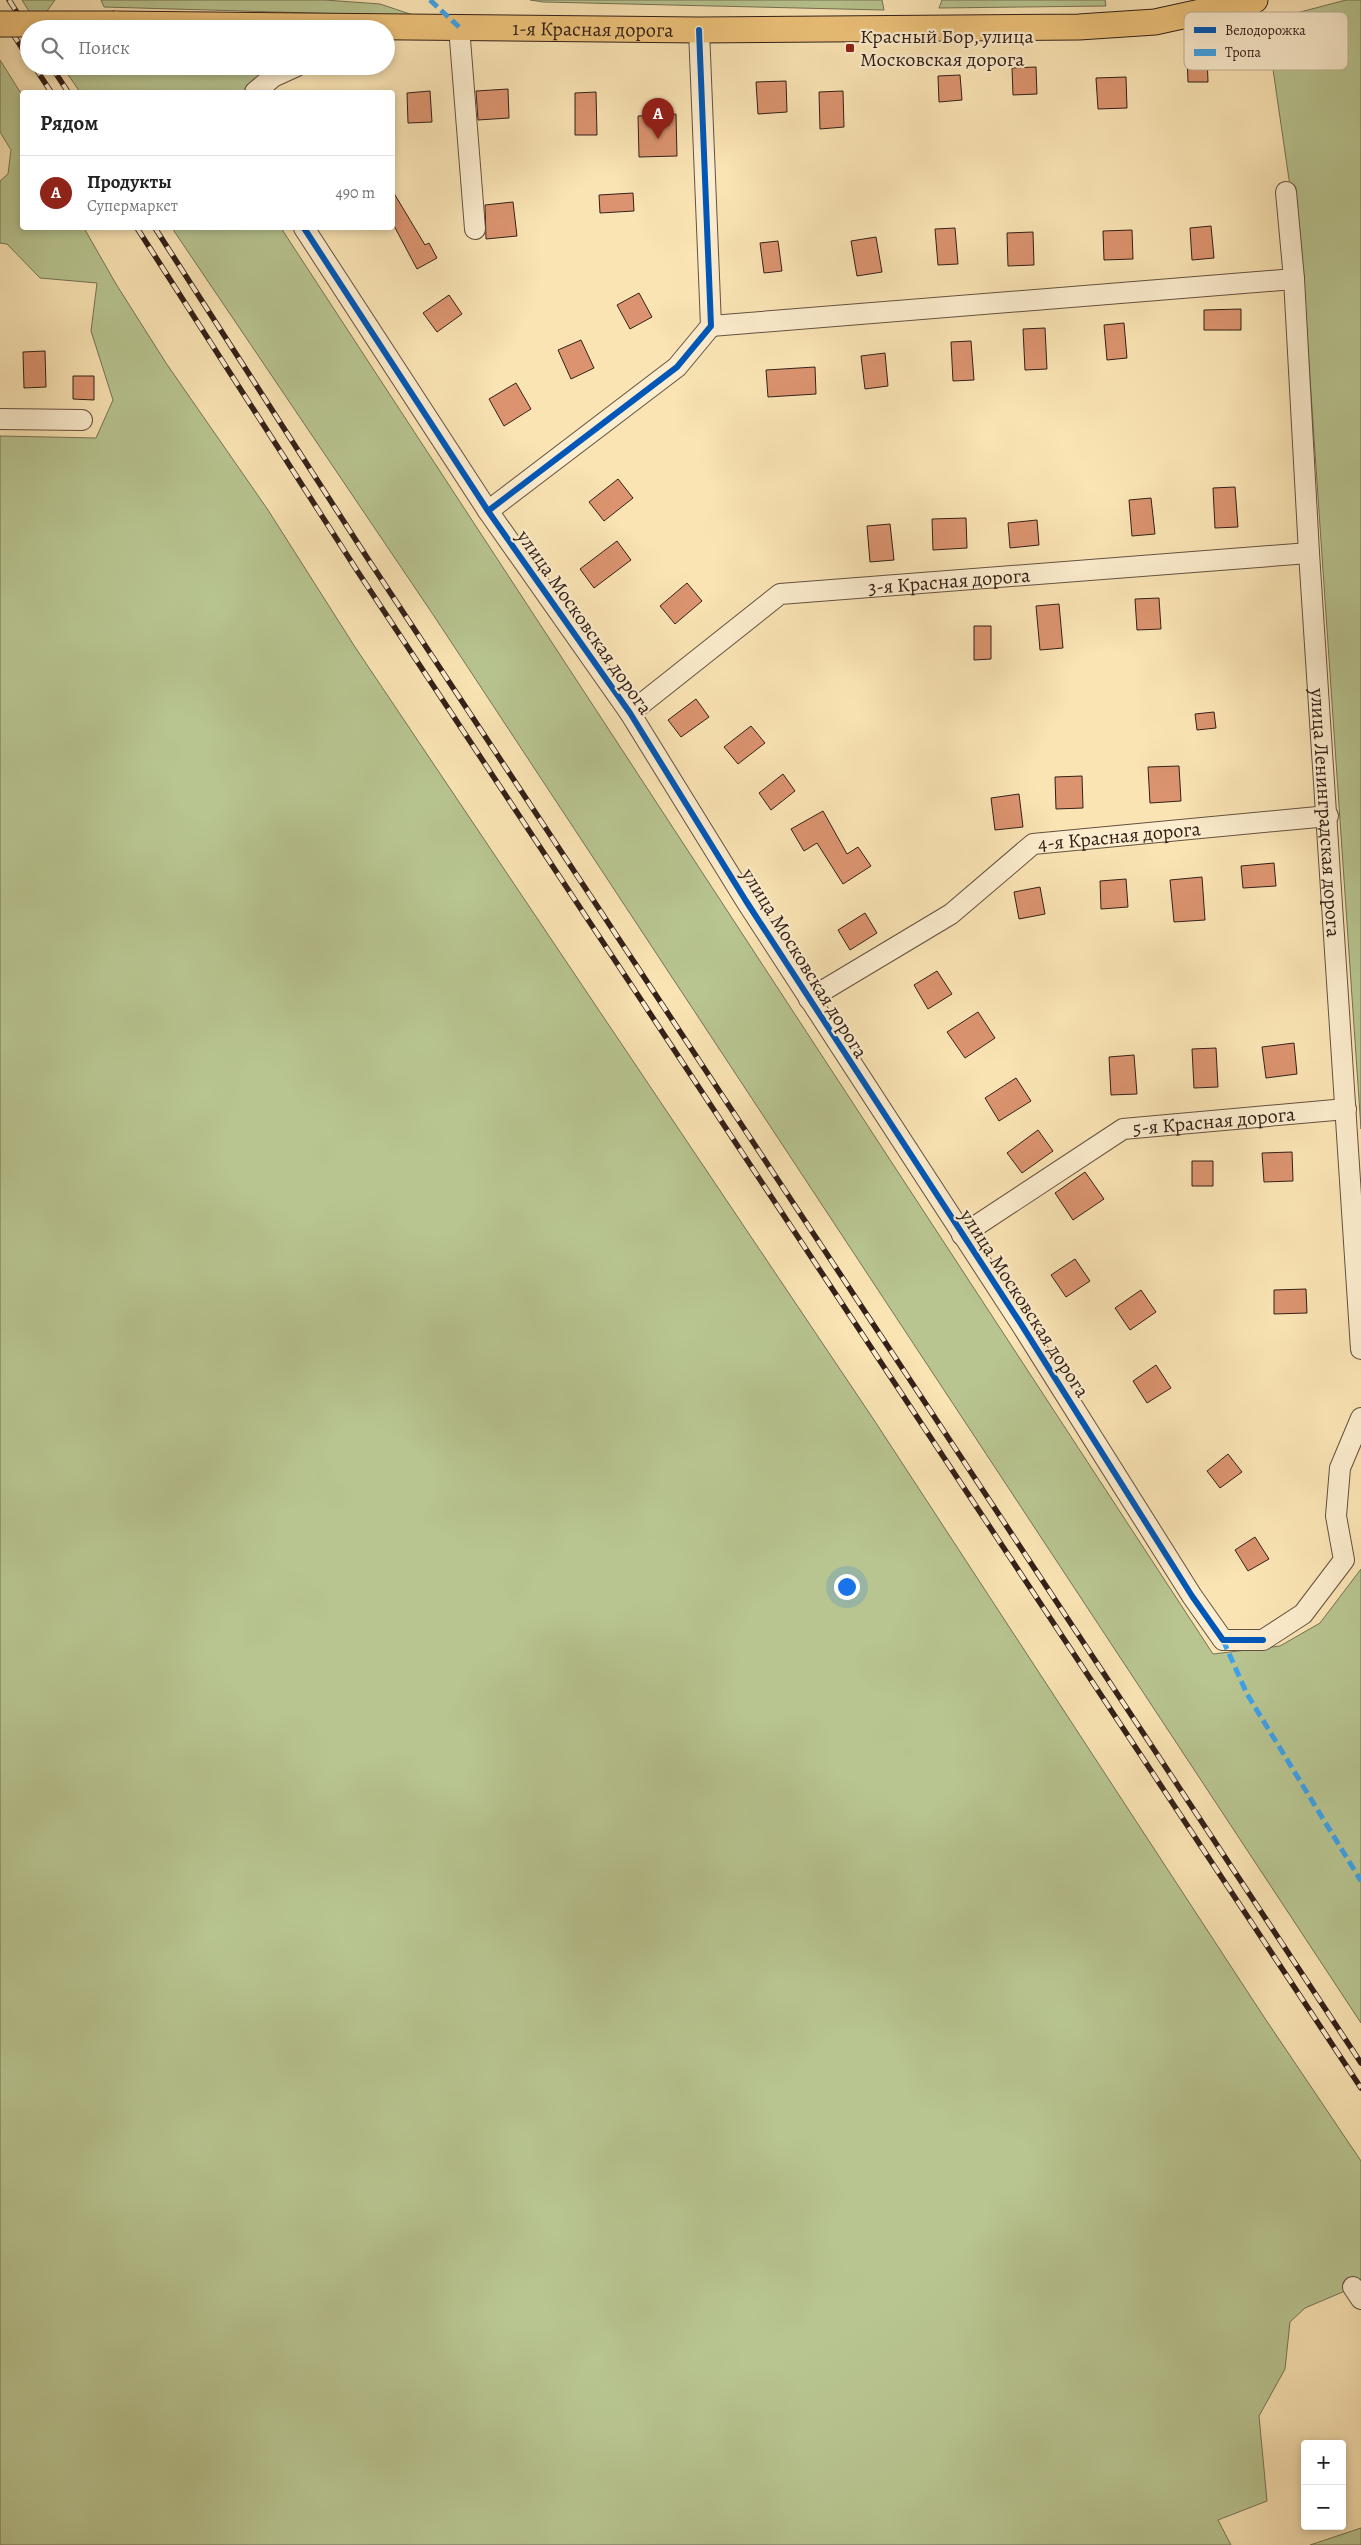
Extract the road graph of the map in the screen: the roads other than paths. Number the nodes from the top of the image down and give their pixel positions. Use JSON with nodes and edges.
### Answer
{"nodes":[{"id":1,"x":1255,"y":0,"type":"edge"},
{"id":2,"x":1205,"y":12,"type":"edge"},
{"id":3,"x":1184,"y":17,"type":"edge"},
{"id":4,"x":0,"y":24,"type":"edge"},
{"id":5,"x":20,"y":24,"type":"edge"},
{"id":6,"x":459,"y":27,"type":"junction"},
{"id":7,"x":395,"y":28,"type":"edge"},
{"id":8,"x":699,"y":30,"type":"junction"},
{"id":9,"x":277,"y":75,"type":"edge"},
{"id":10,"x":257,"y":90,"type":"edge"},
{"id":11,"x":1286,"y":192,"type":"dead end"},
{"id":12,"x":474,"y":229,"type":"dead end"},
{"id":13,"x":305,"y":230,"type":"edge"},
{"id":14,"x":1294,"y":278,"type":"junction"},
{"id":15,"x":711,"y":326,"type":"junction"},
{"id":16,"x":0,"y":419,"type":"edge"},
{"id":17,"x":82,"y":420,"type":"dead end"},
{"id":18,"x":488,"y":510,"type":"junction"},
{"id":19,"x":1309,"y":553,"type":"junction"},
{"id":20,"x":630,"y":713,"type":"junction"},
{"id":21,"x":1328,"y":816,"type":"junction"},
{"id":22,"x":809,"y":999,"type":"junction"},
{"id":23,"x":1346,"y":1109,"type":"junction"},
{"id":24,"x":962,"y":1235,"type":"junction"},
{"id":25,"x":1361,"y":1349,"type":"edge"},
{"id":26,"x":1361,"y":1418,"type":"edge"}],
"edges":[{"from":1,"to":2,"type":"main road","name":"1-я Красная дорога"},
{"from":3,"to":8,"type":"main road","name":"1-я Красная дорога"},
{"from":4,"to":5,"type":"main road","name":"1-я Красная дорога","bridge":true},
{"from":6,"to":7,"type":"main road","name":"1-я Красная дорога"},
{"from":6,"to":8,"type":"main road","name":"1-я Красная дорога"},
{"from":6,"to":12,"type":"street"},
{"from":8,"to":15,"type":"street"},
{"from":9,"to":10,"type":"street"},
{"from":11,"to":14,"type":"street","name":"улица Ленинградская дорога"},
{"from":13,"to":18,"type":"street","name":"улица Московская дорога"},
{"from":14,"to":15,"type":"street"},
{"from":14,"to":19,"type":"street","name":"улица Ленинградская дорога"},
{"from":15,"to":18,"type":"street"},
{"from":16,"to":17,"type":"street"},
{"from":18,"to":20,"type":"street","name":"улица Московская дорога"},
{"from":19,"to":20,"type":"street","name":"3-я Красная дорога"},
{"from":19,"to":21,"type":"street","name":"улица Ленинградская дорога"},
{"from":20,"to":22,"type":"street","name":"улица Московская дорога"},
{"from":21,"to":22,"type":"street","name":"4-я Красная дорога"},
{"from":21,"to":23,"type":"street","name":"улица Ленинградская дорога"},
{"from":22,"to":24,"type":"street","name":"улица Московская дорога"},
{"from":23,"to":24,"type":"street","name":"5-я Красная дорога"},
{"from":23,"to":25,"type":"street","name":"улица Ленинградская дорога"},
{"from":24,"to":26,"type":"street","name":"улица Московская дорога"}]}
